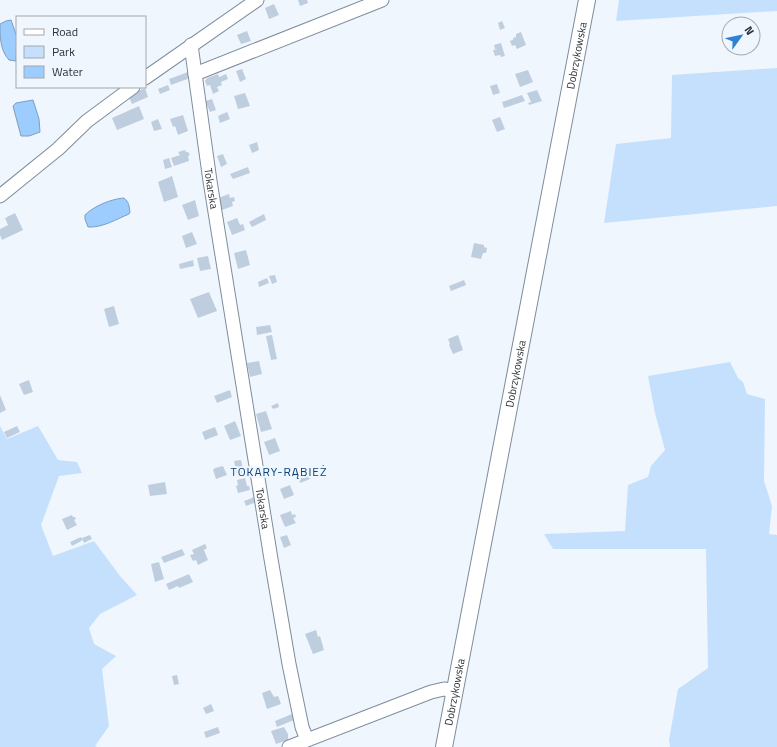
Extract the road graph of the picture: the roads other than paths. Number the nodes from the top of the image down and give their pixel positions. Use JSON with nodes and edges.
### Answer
{"nodes":[{"id":1,"x":257,"y":0,"type":"edge"},
{"id":2,"x":382,"y":0,"type":"edge"},
{"id":3,"x":587,"y":0,"type":"edge"},
{"id":4,"x":191,"y":46,"type":"junction"},
{"id":5,"x":195,"y":74,"type":"junction"},
{"id":6,"x":146,"y":77,"type":"edge"},
{"id":7,"x":132,"y":88,"type":"edge"},
{"id":8,"x":0,"y":196,"type":"edge"},
{"id":9,"x":455,"y":691,"type":"junction"},
{"id":10,"x":307,"y":740,"type":"junction"},
{"id":11,"x":289,"y":747,"type":"edge"},
{"id":12,"x":444,"y":747,"type":"edge"}],
"edges":[{"from":1,"to":4,"type":"street"},
{"from":2,"to":5,"type":"street"},
{"from":3,"to":9,"type":"main road","name":"Dobrzykowska"},
{"from":4,"to":5,"type":"street","name":"Tokarska"},
{"from":4,"to":6,"type":"street"},
{"from":5,"to":10,"type":"street","name":"Tokarska"},
{"from":7,"to":8,"type":"street"},
{"from":9,"to":10,"type":"street"},
{"from":9,"to":12,"type":"main road","name":"Dobrzykowska"},
{"from":10,"to":11,"type":"street"}]}
